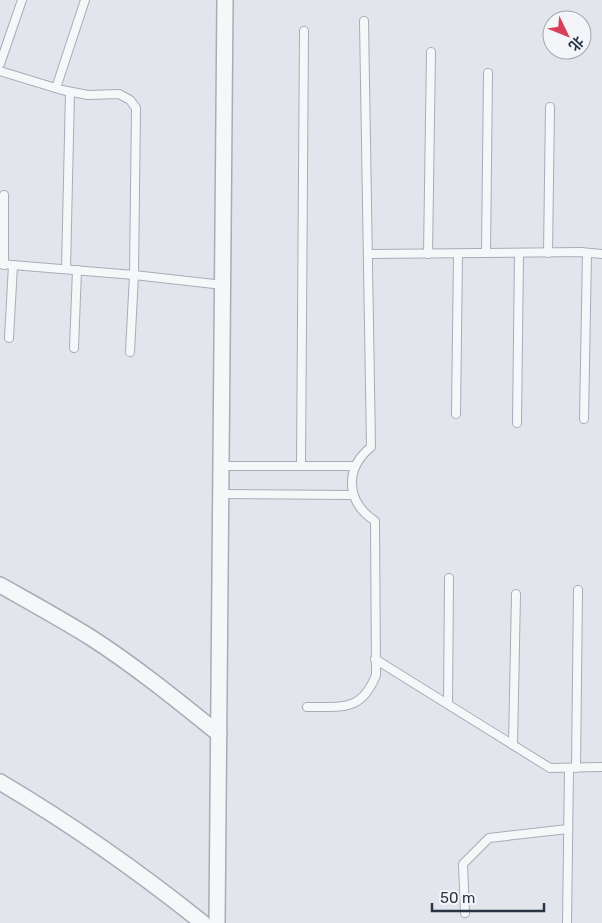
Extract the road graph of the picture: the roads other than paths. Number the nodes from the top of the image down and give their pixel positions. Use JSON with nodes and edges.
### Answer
{"nodes":[{"id":1,"x":22,"y":0,"type":"edge"},
{"id":2,"x":85,"y":0,"type":"edge"},
{"id":3,"x":225,"y":0,"type":"edge"},
{"id":4,"x":364,"y":21,"type":"dead end"},
{"id":5,"x":304,"y":31,"type":"dead end"},
{"id":6,"x":430,"y":52,"type":"dead end"},
{"id":7,"x":0,"y":64,"type":"edge"},
{"id":8,"x":0,"y":71,"type":"edge"},
{"id":9,"x":488,"y":73,"type":"dead end"},
{"id":10,"x":56,"y":88,"type":"junction"},
{"id":11,"x":70,"y":92,"type":"junction"},
{"id":12,"x":550,"y":107,"type":"dead end"},
{"id":13,"x":4,"y":195,"type":"dead end"},
{"id":14,"x":486,"y":253,"type":"junction"},
{"id":15,"x":520,"y":253,"type":"junction"},
{"id":16,"x":548,"y":253,"type":"junction"},
{"id":17,"x":587,"y":253,"type":"junction"},
{"id":18,"x":368,"y":254,"type":"junction"},
{"id":19,"x":428,"y":254,"type":"junction"},
{"id":20,"x":458,"y":254,"type":"junction"},
{"id":21,"x":602,"y":254,"type":"edge"},
{"id":22,"x":2,"y":264,"type":"edge"},
{"id":23,"x":13,"y":265,"type":"junction"},
{"id":24,"x":66,"y":269,"type":"junction"},
{"id":25,"x":77,"y":270,"type":"junction"},
{"id":26,"x":134,"y":275,"type":"junction"},
{"id":27,"x":223,"y":285,"type":"junction"},
{"id":28,"x":9,"y":338,"type":"dead end"},
{"id":29,"x":74,"y":348,"type":"dead end"},
{"id":30,"x":130,"y":352,"type":"dead end"},
{"id":31,"x":456,"y":414,"type":"dead end"},
{"id":32,"x":584,"y":420,"type":"dead end"},
{"id":33,"x":517,"y":423,"type":"dead end"},
{"id":34,"x":221,"y":466,"type":"junction"},
{"id":35,"x":301,"y":466,"type":"junction"},
{"id":36,"x":355,"y":466,"type":"junction"},
{"id":37,"x":221,"y":494,"type":"junction"},
{"id":38,"x":353,"y":494,"type":"junction"},
{"id":39,"x":449,"y":578,"type":"dead end"},
{"id":40,"x":0,"y":585,"type":"edge"},
{"id":41,"x":578,"y":590,"type":"dead end"},
{"id":42,"x":516,"y":594,"type":"dead end"},
{"id":43,"x":376,"y":659,"type":"junction"},
{"id":44,"x":448,"y":704,"type":"junction"},
{"id":45,"x":307,"y":708,"type":"dead end"},
{"id":46,"x":218,"y":734,"type":"junction"},
{"id":47,"x":513,"y":745,"type":"junction"},
{"id":48,"x":602,"y":767,"type":"edge"},
{"id":49,"x":572,"y":768,"type":"junction"},
{"id":50,"x":0,"y":782,"type":"edge"},
{"id":51,"x":568,"y":829,"type":"junction"},
{"id":52,"x":464,"y":913,"type":"dead end"},
{"id":53,"x":203,"y":923,"type":"edge"},
{"id":54,"x":217,"y":923,"type":"edge"},
{"id":55,"x":567,"y":923,"type":"edge"}],
"edges":[{"from":1,"to":7,"type":"lane"},
{"from":2,"to":10,"type":"lane"},
{"from":3,"to":27,"type":"street"},
{"from":4,"to":18,"type":"lane"},
{"from":5,"to":35,"type":"lane"},
{"from":6,"to":19,"type":"lane"},
{"from":8,"to":10,"type":"lane"},
{"from":9,"to":14,"type":"lane"},
{"from":10,"to":11,"type":"lane"},
{"from":11,"to":24,"type":"lane"},
{"from":11,"to":26,"type":"lane"},
{"from":12,"to":16,"type":"lane"},
{"from":13,"to":22,"type":"lane"},
{"from":14,"to":15,"type":"lane"},
{"from":14,"to":20,"type":"lane"},
{"from":15,"to":16,"type":"lane"},
{"from":15,"to":33,"type":"lane"},
{"from":16,"to":17,"type":"lane"},
{"from":17,"to":21,"type":"lane"},
{"from":17,"to":32,"type":"lane"},
{"from":18,"to":19,"type":"lane"},
{"from":18,"to":36,"type":"lane"},
{"from":19,"to":20,"type":"lane"},
{"from":20,"to":31,"type":"lane"},
{"from":22,"to":23,"type":"lane"},
{"from":23,"to":24,"type":"lane"},
{"from":23,"to":28,"type":"lane"},
{"from":24,"to":25,"type":"lane"},
{"from":25,"to":26,"type":"lane"},
{"from":25,"to":29,"type":"lane"},
{"from":26,"to":27,"type":"lane"},
{"from":26,"to":30,"type":"lane"},
{"from":27,"to":34,"type":"street"},
{"from":34,"to":35,"type":"lane"},
{"from":34,"to":37,"type":"street"},
{"from":35,"to":36,"type":"lane"},
{"from":36,"to":38,"type":"lane"},
{"from":37,"to":38,"type":"lane"},
{"from":37,"to":46,"type":"street"},
{"from":38,"to":43,"type":"lane"},
{"from":39,"to":44,"type":"lane"},
{"from":40,"to":46,"type":"street"},
{"from":41,"to":49,"type":"lane"},
{"from":42,"to":47,"type":"lane"},
{"from":43,"to":44,"type":"lane"},
{"from":43,"to":45,"type":"lane"},
{"from":44,"to":47,"type":"lane"},
{"from":46,"to":54,"type":"street"},
{"from":47,"to":49,"type":"lane"},
{"from":48,"to":49,"type":"lane"},
{"from":49,"to":51,"type":"lane"},
{"from":50,"to":53,"type":"street"},
{"from":51,"to":52,"type":"lane"},
{"from":51,"to":55,"type":"lane"}]}
